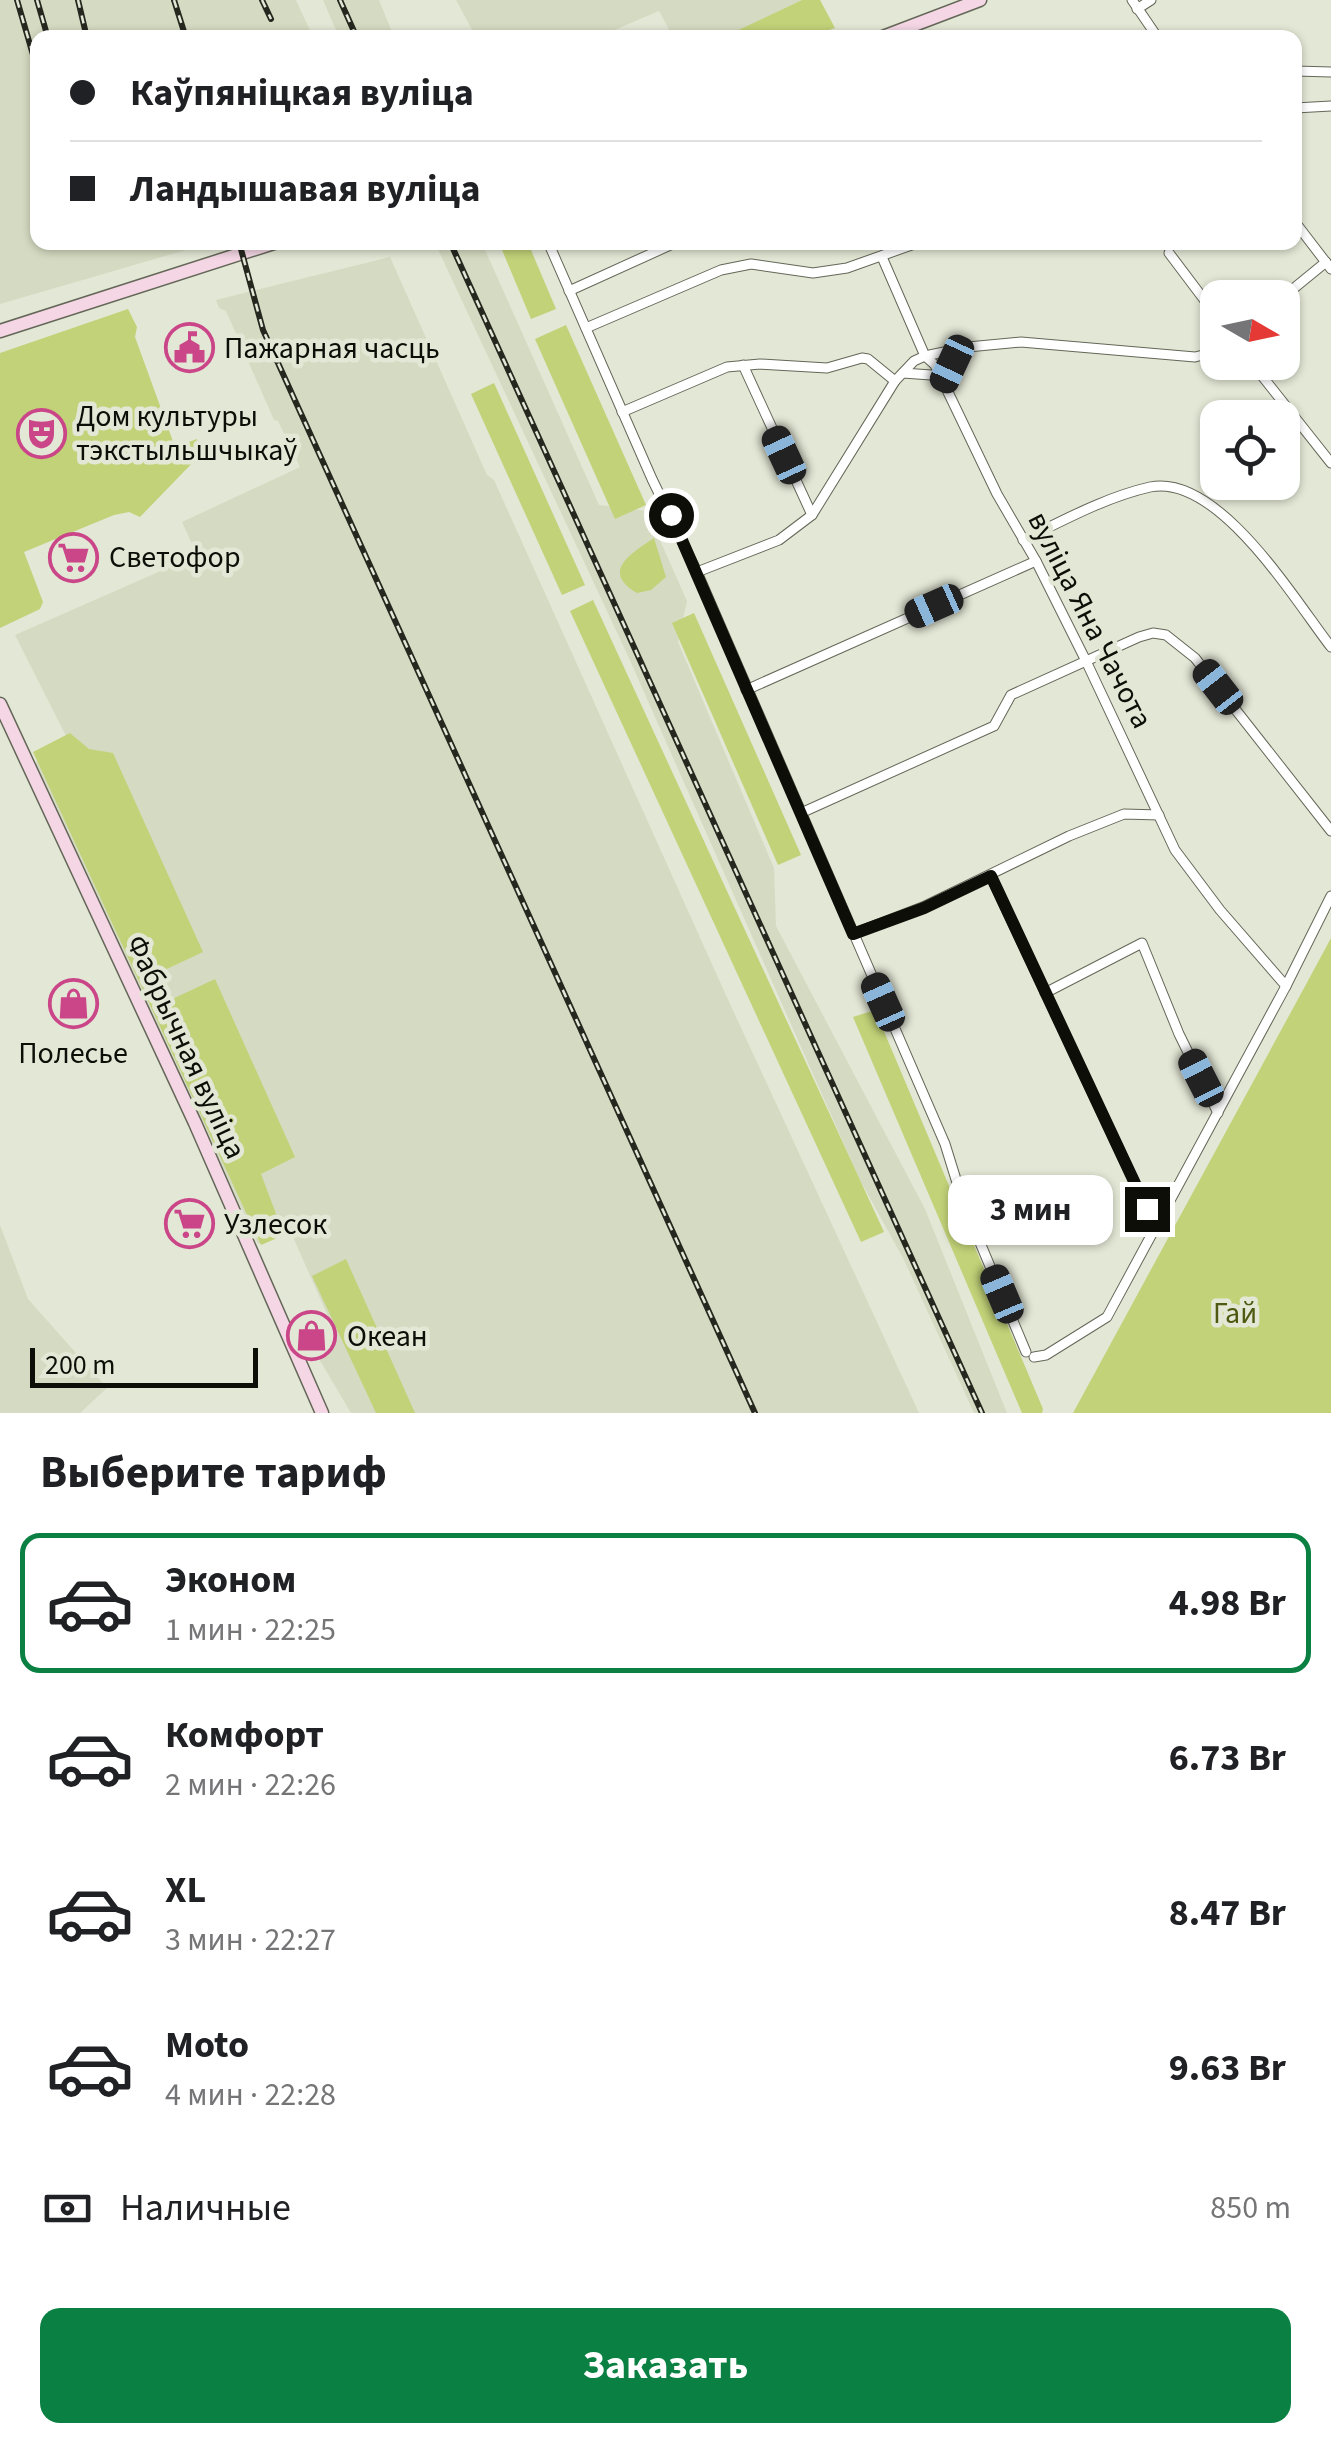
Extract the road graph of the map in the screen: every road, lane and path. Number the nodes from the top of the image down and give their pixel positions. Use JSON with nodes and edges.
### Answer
{"nodes":[{"id":1,"x":980,"y":0,"type":"edge"},
{"id":2,"x":1151,"y":0,"type":"edge"},
{"id":3,"x":1135,"y":4,"type":"edge"},
{"id":4,"x":901,"y":30,"type":"edge"},
{"id":5,"x":1153,"y":30,"type":"edge"},
{"id":6,"x":1302,"y":71,"type":"edge"},
{"id":7,"x":1331,"y":72,"type":"edge"},
{"id":8,"x":1331,"y":106,"type":"edge"},
{"id":9,"x":1302,"y":108,"type":"edge"},
{"id":10,"x":1302,"y":231,"type":"edge"},
{"id":11,"x":252,"y":250,"type":"edge"},
{"id":12,"x":552,"y":250,"type":"edge"},
{"id":13,"x":660,"y":250,"type":"edge"},
{"id":14,"x":900,"y":250,"type":"edge"},
{"id":15,"x":1169,"y":253,"type":"dead end"},
{"id":16,"x":882,"y":257,"type":"junction"},
{"id":17,"x":1328,"y":265,"type":"edge"},
{"id":18,"x":1300,"y":285,"type":"edge"},
{"id":19,"x":570,"y":291,"type":"junction"},
{"id":20,"x":1200,"y":294,"type":"edge"},
{"id":21,"x":586,"y":328,"type":"junction"},
{"id":22,"x":0,"y":330,"type":"edge"},
{"id":23,"x":968,"y":347,"type":"junction"},
{"id":24,"x":925,"y":356,"type":"junction"},
{"id":25,"x":1200,"y":356,"type":"edge"},
{"id":26,"x":743,"y":366,"type":"junction"},
{"id":27,"x":898,"y":377,"type":"junction"},
{"id":28,"x":1266,"y":380,"type":"edge"},
{"id":29,"x":943,"y":383,"type":"junction"},
{"id":30,"x":622,"y":412,"type":"junction"},
{"id":31,"x":1331,"y":464,"type":"edge"},
{"id":32,"x":812,"y":515,"type":"junction"},
{"id":33,"x":1023,"y":540,"type":"junction"},
{"id":34,"x":1036,"y":561,"type":"junction"},
{"id":35,"x":697,"y":572,"type":"junction"},
{"id":36,"x":1331,"y":647,"type":"edge"},
{"id":37,"x":1086,"y":661,"type":"junction"},
{"id":38,"x":746,"y":690,"type":"junction"},
{"id":39,"x":0,"y":704,"type":"edge"},
{"id":40,"x":801,"y":813,"type":"junction"},
{"id":41,"x":1158,"y":816,"type":"junction"},
{"id":42,"x":1331,"y":831,"type":"edge"},
{"id":43,"x":991,"y":876,"type":"junction"},
{"id":44,"x":1331,"y":896,"type":"edge"},
{"id":45,"x":853,"y":934,"type":"junction"},
{"id":46,"x":1286,"y":986,"type":"junction"},
{"id":47,"x":1045,"y":993,"type":"junction"},
{"id":48,"x":1218,"y":1113,"type":"junction"},
{"id":49,"x":1159,"y":1220,"type":"junction"},
{"id":50,"x":322,"y":1413,"type":"edge"}],
"edges":[{"from":1,"to":4,"type":"main road"},
{"from":2,"to":3,"type":"street"},
{"from":3,"to":5,"type":"street"},
{"from":6,"to":7,"type":"street"},
{"from":8,"to":9,"type":"street"},
{"from":10,"to":17,"type":"street"},
{"from":11,"to":22,"type":"main road"},
{"from":12,"to":19,"type":"street"},
{"from":13,"to":19,"type":"street"},
{"from":14,"to":16,"type":"street"},
{"from":15,"to":20,"type":"street"},
{"from":16,"to":21,"type":"street"},
{"from":16,"to":24,"type":"street","name":"вуліца Яна Чачота"},
{"from":17,"to":18,"type":"street"},
{"from":19,"to":21,"type":"street"},
{"from":21,"to":30,"type":"street"},
{"from":23,"to":24,"type":"street"},
{"from":23,"to":25,"type":"street"},
{"from":23,"to":29,"type":"street"},
{"from":24,"to":27,"type":"street"},
{"from":24,"to":29,"type":"street","name":"вуліца Яна Чачота"},
{"from":26,"to":27,"type":"street"},
{"from":26,"to":30,"type":"street"},
{"from":26,"to":32,"type":"street"},
{"from":27,"to":29,"type":"street"},
{"from":27,"to":32,"type":"street"},
{"from":28,"to":31,"type":"street"},
{"from":29,"to":33,"type":"street","name":"вуліца Яна Чачота"},
{"from":30,"to":35,"type":"street"},
{"from":32,"to":35,"type":"street"},
{"from":33,"to":34,"type":"street","name":"вуліца Яна Чачота"},
{"from":33,"to":36,"type":"street"},
{"from":34,"to":37,"type":"street","name":"вуліца Яна Чачота"},
{"from":34,"to":38,"type":"street"},
{"from":35,"to":38,"type":"street"},
{"from":37,"to":40,"type":"street"},
{"from":37,"to":41,"type":"street","name":"вуліца Яна Чачота"},
{"from":37,"to":42,"type":"street"},
{"from":38,"to":40,"type":"street"},
{"from":39,"to":50,"type":"main road","name":"Фабрычная вуліца"},
{"from":40,"to":45,"type":"street"},
{"from":41,"to":43,"type":"street"},
{"from":41,"to":46,"type":"street","name":"вуліца Яна Чачота"},
{"from":43,"to":45,"type":"street"},
{"from":43,"to":47,"type":"street"},
{"from":44,"to":46,"type":"street"},
{"from":45,"to":49,"type":"street"},
{"from":46,"to":48,"type":"street"},
{"from":47,"to":48,"type":"street"},
{"from":47,"to":49,"type":"street"},
{"from":48,"to":49,"type":"street"}]}
